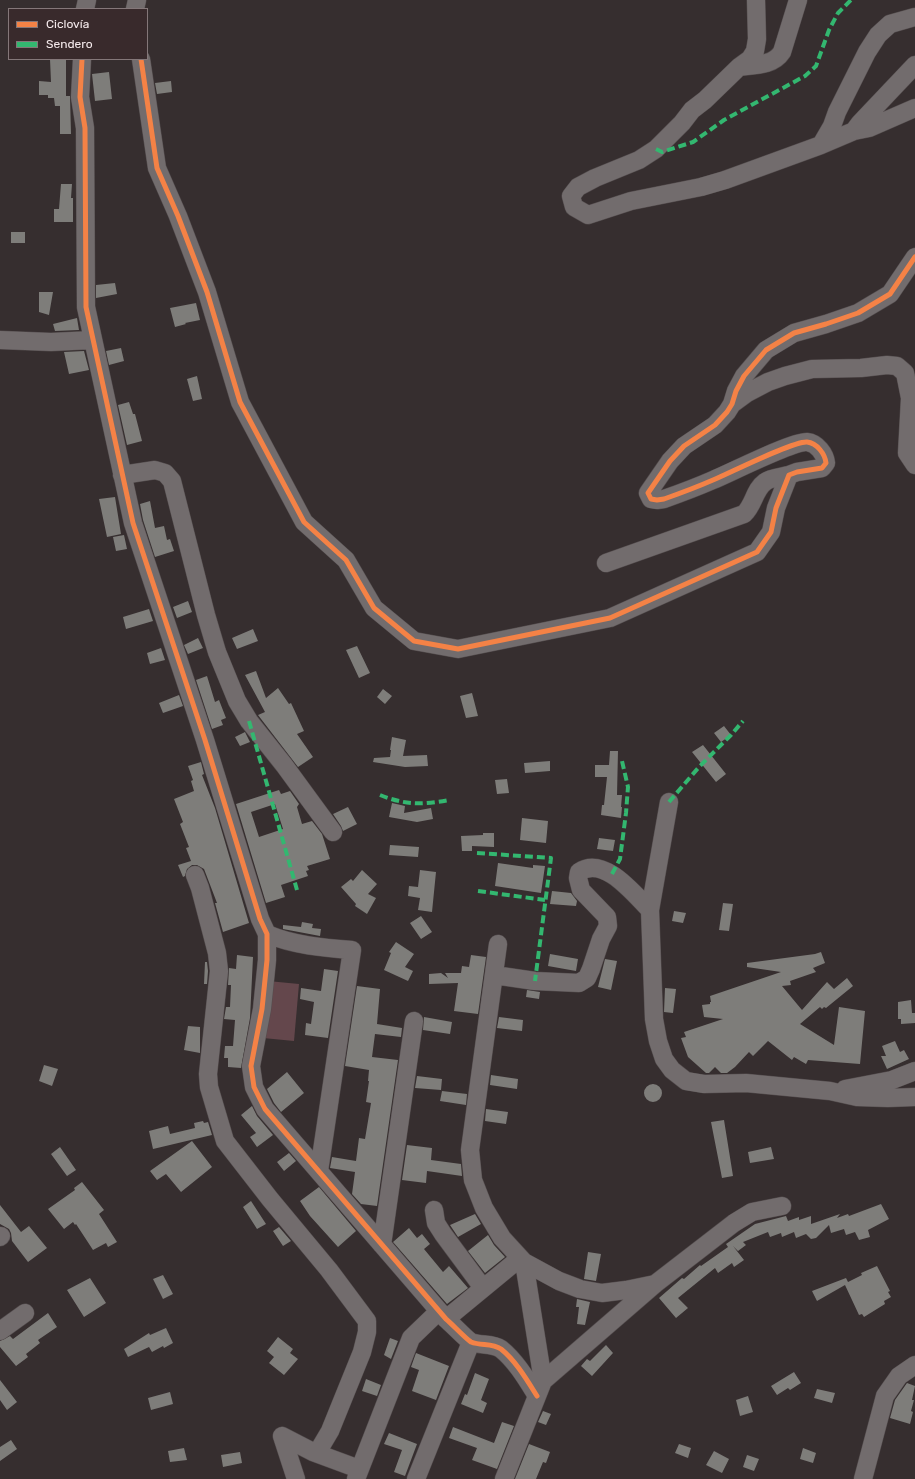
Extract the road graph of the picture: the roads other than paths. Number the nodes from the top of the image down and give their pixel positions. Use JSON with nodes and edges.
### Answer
{"nodes":[{"id":1,"x":756,"y":0,"type":"edge"},
{"id":2,"x":798,"y":0,"type":"edge"},
{"id":3,"x":915,"y":17,"type":"edge"},
{"id":4,"x":82,"y":60,"type":"edge"},
{"id":5,"x":141,"y":60,"type":"edge"},
{"id":6,"x":915,"y":65,"type":"edge"},
{"id":7,"x":739,"y":67,"type":"junction"},
{"id":8,"x":915,"y":108,"type":"edge"},
{"id":9,"x":854,"y":131,"type":"junction"},
{"id":10,"x":821,"y":145,"type":"junction"},
{"id":11,"x":915,"y":257,"type":"edge"},
{"id":12,"x":0,"y":340,"type":"edge"},
{"id":13,"x":93,"y":340,"type":"junction"},
{"id":14,"x":732,"y":404,"type":"junction"},
{"id":15,"x":915,"y":464,"type":"edge"},
{"id":16,"x":122,"y":475,"type":"junction"},
{"id":17,"x":789,"y":475,"type":"junction"},
{"id":18,"x":606,"y":563,"type":"dead end"},
{"id":19,"x":669,"y":802,"type":"dead end"},
{"id":20,"x":333,"y":832,"type":"dead end"},
{"id":21,"x":195,"y":875,"type":"dead end"},
{"id":22,"x":650,"y":910,"type":"junction"},
{"id":23,"x":267,"y":934,"type":"junction"},
{"id":24,"x":498,"y":944,"type":"dead end"},
{"id":25,"x":494,"y":975,"type":"junction"},
{"id":26,"x":414,"y":1021,"type":"dead end"},
{"id":27,"x":915,"y":1071,"type":"edge"},
{"id":28,"x":830,"y":1091,"type":"junction"},
{"id":29,"x":915,"y":1097,"type":"edge"},
{"id":30,"x":319,"y":1171,"type":"junction"},
{"id":31,"x":782,"y":1206,"type":"dead end"},
{"id":32,"x":434,"y":1210,"type":"dead end"},
{"id":33,"x":382,"y":1245,"type":"junction"},
{"id":34,"x":522,"y":1260,"type":"junction"},
{"id":35,"x":655,"y":1284,"type":"junction"},
{"id":36,"x":484,"y":1288,"type":"junction"},
{"id":37,"x":25,"y":1313,"type":"dead end"},
{"id":38,"x":443,"y":1315,"type":"junction"},
{"id":39,"x":0,"y":1331,"type":"edge"},
{"id":40,"x":471,"y":1342,"type":"junction"},
{"id":41,"x":915,"y":1365,"type":"edge"},
{"id":42,"x":540,"y":1388,"type":"junction"},
{"id":43,"x":317,"y":1453,"type":"junction"},
{"id":44,"x":358,"y":1474,"type":"edge"},
{"id":45,"x":296,"y":1479,"type":"edge"},
{"id":46,"x":416,"y":1479,"type":"edge"},
{"id":47,"x":504,"y":1479,"type":"edge"},
{"id":48,"x":863,"y":1479,"type":"edge"}],
"edges":[{"from":1,"to":7,"type":"street"},
{"from":2,"to":7,"type":"street"},
{"from":3,"to":10,"type":"street"},
{"from":4,"to":13,"type":"street"},
{"from":5,"to":17,"type":"street"},
{"from":6,"to":9,"type":"street"},
{"from":7,"to":10,"type":"street"},
{"from":8,"to":9,"type":"street"},
{"from":9,"to":10,"type":"street"},
{"from":11,"to":14,"type":"street"},
{"from":12,"to":13,"type":"street"},
{"from":13,"to":16,"type":"street"},
{"from":14,"to":15,"type":"street"},
{"from":14,"to":17,"type":"street"},
{"from":16,"to":20,"type":"street"},
{"from":16,"to":23,"type":"street"},
{"from":17,"to":18,"type":"street"},
{"from":19,"to":22,"type":"street"},
{"from":21,"to":43,"type":"street"},
{"from":22,"to":25,"type":"street"},
{"from":22,"to":28,"type":"street"},
{"from":23,"to":30,"type":"street"},
{"from":23,"to":30,"type":"street"},
{"from":24,"to":25,"type":"street"},
{"from":25,"to":34,"type":"street"},
{"from":26,"to":33,"type":"street"},
{"from":27,"to":28,"type":"street"},
{"from":28,"to":29,"type":"street"},
{"from":30,"to":33,"type":"street"},
{"from":31,"to":35,"type":"street"},
{"from":32,"to":36,"type":"street"},
{"from":33,"to":38,"type":"street"},
{"from":34,"to":35,"type":"street"},
{"from":34,"to":36,"type":"street"},
{"from":34,"to":42,"type":"street"},
{"from":35,"to":42,"type":"street"},
{"from":36,"to":38,"type":"street"},
{"from":37,"to":39,"type":"street"},
{"from":38,"to":40,"type":"street"},
{"from":38,"to":44,"type":"street"},
{"from":40,"to":42,"type":"street"},
{"from":40,"to":46,"type":"street"},
{"from":41,"to":48,"type":"street"},
{"from":42,"to":47,"type":"street"},
{"from":43,"to":44,"type":"street"},
{"from":43,"to":45,"type":"street"}]}
